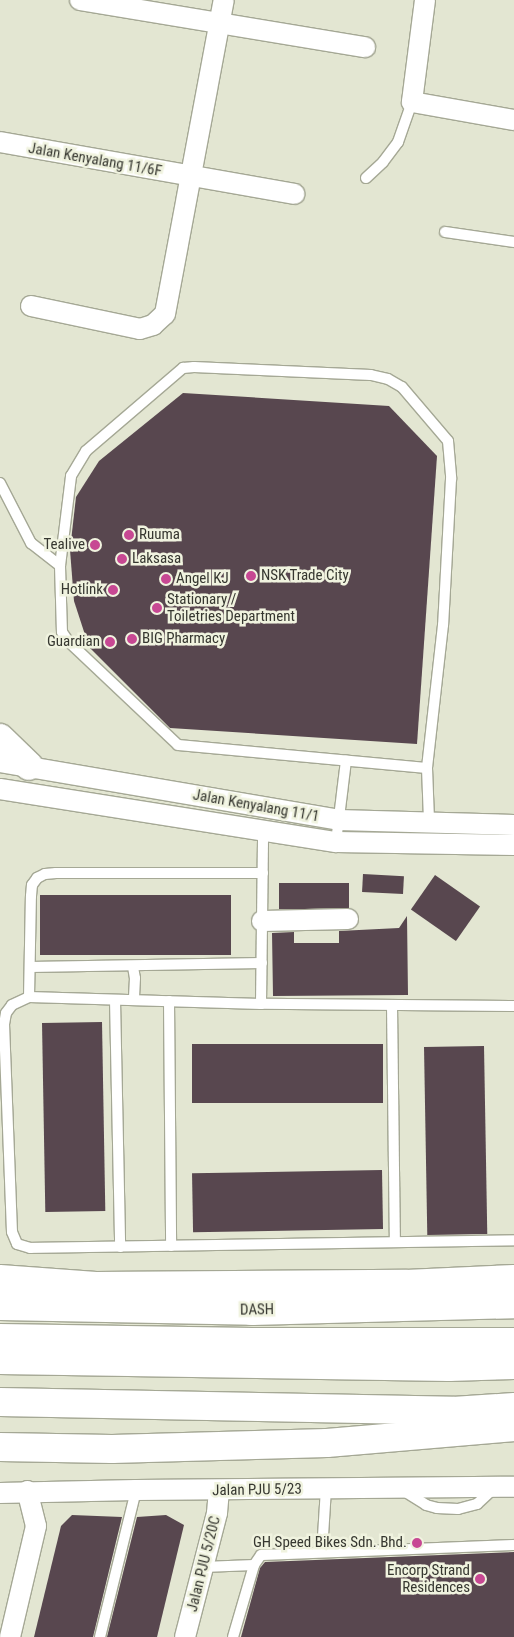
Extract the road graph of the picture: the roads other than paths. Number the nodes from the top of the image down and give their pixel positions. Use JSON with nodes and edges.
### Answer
{"nodes":[{"id":1,"x":80,"y":0,"type":"edge"},
{"id":2,"x":224,"y":0,"type":"edge"},
{"id":3,"x":425,"y":0,"type":"edge"},
{"id":4,"x":219,"y":24,"type":"junction"},
{"id":5,"x":364,"y":48,"type":"dead end"},
{"id":6,"x":412,"y":102,"type":"junction"},
{"id":7,"x":514,"y":120,"type":"edge"},
{"id":8,"x":0,"y":142,"type":"edge"},
{"id":9,"x":189,"y":177,"type":"junction"},
{"id":10,"x":366,"y":178,"type":"dead end"},
{"id":11,"x":294,"y":194,"type":"dead end"},
{"id":12,"x":445,"y":232,"type":"dead end"},
{"id":13,"x":514,"y":242,"type":"edge"},
{"id":14,"x":31,"y":306,"type":"dead end"},
{"id":15,"x":0,"y":483,"type":"edge"},
{"id":16,"x":60,"y":566,"type":"junction"},
{"id":17,"x":0,"y":738,"type":"edge"},
{"id":18,"x":346,"y":761,"type":"junction"},
{"id":19,"x":0,"y":762,"type":"edge"},
{"id":20,"x":29,"y":766,"type":"junction"},
{"id":21,"x":427,"y":768,"type":"junction"},
{"id":22,"x":0,"y":789,"type":"edge"},
{"id":23,"x":338,"y":820,"type":"junction"},
{"id":24,"x":429,"y":821,"type":"junction"},
{"id":25,"x":514,"y":825,"type":"edge"},
{"id":26,"x":263,"y":832,"type":"junction"},
{"id":27,"x":336,"y":842,"type":"junction"},
{"id":28,"x":514,"y":845,"type":"edge"},
{"id":29,"x":263,"y":873,"type":"junction"},
{"id":30,"x":348,"y":919,"type":"dead end"},
{"id":31,"x":262,"y":921,"type":"junction"},
{"id":32,"x":262,"y":963,"type":"junction"},
{"id":33,"x":30,"y":967,"type":"junction"},
{"id":34,"x":133,"y":967,"type":"junction"},
{"id":35,"x":29,"y":997,"type":"junction"},
{"id":36,"x":115,"y":1000,"type":"junction"},
{"id":37,"x":134,"y":1000,"type":"junction"},
{"id":38,"x":169,"y":1001,"type":"junction"},
{"id":39,"x":261,"y":1004,"type":"junction"},
{"id":40,"x":392,"y":1005,"type":"junction"},
{"id":41,"x":514,"y":1006,"type":"edge"},
{"id":42,"x":514,"y":1240,"type":"edge"},
{"id":43,"x":394,"y":1242,"type":"junction"},
{"id":44,"x":171,"y":1246,"type":"junction"},
{"id":45,"x":120,"y":1247,"type":"junction"},
{"id":46,"x":0,"y":1279,"type":"edge"},
{"id":47,"x":514,"y":1280,"type":"edge"},
{"id":48,"x":514,"y":1304,"type":"edge"},
{"id":49,"x":0,"y":1306,"type":"edge"},
{"id":50,"x":0,"y":1338,"type":"edge"},
{"id":51,"x":514,"y":1344,"type":"edge"},
{"id":52,"x":0,"y":1360,"type":"edge"},
{"id":53,"x":514,"y":1365,"type":"edge"},
{"id":54,"x":449,"y":1367,"type":"junction"},
{"id":55,"x":0,"y":1402,"type":"edge"},
{"id":56,"x":514,"y":1407,"type":"edge"},
{"id":57,"x":514,"y":1427,"type":"edge"},
{"id":58,"x":0,"y":1447,"type":"edge"},
{"id":59,"x":505,"y":1487,"type":"edge"},
{"id":60,"x":326,"y":1489,"type":"junction"},
{"id":61,"x":136,"y":1490,"type":"junction"},
{"id":62,"x":219,"y":1490,"type":"junction"},
{"id":63,"x":28,"y":1491,"type":"junction"},
{"id":64,"x":0,"y":1493,"type":"edge"},
{"id":65,"x":514,"y":1545,"type":"edge"},
{"id":66,"x":322,"y":1552,"type":"junction"},
{"id":67,"x":254,"y":1565,"type":"junction"},
{"id":68,"x":203,"y":1567,"type":"junction"},
{"id":69,"x":10,"y":1637,"type":"edge"},
{"id":70,"x":100,"y":1637,"type":"edge"},
{"id":71,"x":185,"y":1637,"type":"edge"},
{"id":72,"x":233,"y":1637,"type":"edge"}],
"edges":[{"from":1,"to":4,"type":"street"},
{"from":2,"to":4,"type":"street"},
{"from":3,"to":6,"type":"street"},
{"from":4,"to":5,"type":"street"},
{"from":4,"to":9,"type":"street"},
{"from":6,"to":7,"type":"street"},
{"from":6,"to":10,"type":"lane"},
{"from":8,"to":9,"type":"street","name":"Jalan Kenyalang 11/6F"},
{"from":9,"to":11,"type":"street","name":"Jalan Kenyalang 11/6F"},
{"from":9,"to":14,"type":"street"},
{"from":12,"to":13,"type":"lane"},
{"from":15,"to":16,"type":"lane"},
{"from":16,"to":18,"type":"lane"},
{"from":16,"to":21,"type":"lane"},
{"from":17,"to":20,"type":"main road"},
{"from":18,"to":21,"type":"lane"},
{"from":18,"to":23,"type":"lane"},
{"from":19,"to":20,"type":"street","name":"Jalan Kenyalang 11/1"},
{"from":20,"to":23,"type":"street","name":"Jalan Kenyalang 11/1"},
{"from":21,"to":24,"type":"lane"},
{"from":22,"to":26,"type":"street","name":"Jalan Kenyalang 11/1"},
{"from":23,"to":24,"type":"street","name":"Jalan Kenyalang 11/1"},
{"from":23,"to":27,"type":"lane"},
{"from":24,"to":25,"type":"street","name":"Jalan Kenyalang 11/1"},
{"from":26,"to":27,"type":"street","name":"Jalan Kenyalang 11/1"},
{"from":26,"to":29,"type":"lane"},
{"from":27,"to":28,"type":"street","name":"Jalan Kenyalang 11/1"},
{"from":29,"to":31,"type":"lane"},
{"from":29,"to":33,"type":"lane"},
{"from":30,"to":31,"type":"street"},
{"from":31,"to":32,"type":"lane"},
{"from":32,"to":34,"type":"lane"},
{"from":32,"to":39,"type":"lane"},
{"from":33,"to":34,"type":"lane"},
{"from":33,"to":35,"type":"lane"},
{"from":34,"to":37,"type":"lane"},
{"from":35,"to":36,"type":"lane"},
{"from":35,"to":45,"type":"lane"},
{"from":36,"to":37,"type":"lane"},
{"from":36,"to":45,"type":"lane"},
{"from":37,"to":38,"type":"lane"},
{"from":38,"to":39,"type":"lane"},
{"from":38,"to":44,"type":"lane"},
{"from":39,"to":40,"type":"lane"},
{"from":40,"to":41,"type":"lane"},
{"from":40,"to":43,"type":"lane"},
{"from":42,"to":43,"type":"lane"},
{"from":43,"to":44,"type":"lane"},
{"from":44,"to":45,"type":"lane"},
{"from":46,"to":47,"type":"main road"},
{"from":48,"to":49,"type":"main road","name":"DASH"},
{"from":50,"to":51,"type":"main road"},
{"from":51,"to":54,"type":"main road"},
{"from":52,"to":54,"type":"main road"},
{"from":53,"to":54,"type":"main road"},
{"from":55,"to":56,"type":"main road"},
{"from":57,"to":58,"type":"main road"},
{"from":59,"to":60,"type":"street","name":"Jalan PJU 5/23"},
{"from":60,"to":62,"type":"street","name":"Jalan PJU 5/23"},
{"from":60,"to":66,"type":"lane"},
{"from":61,"to":62,"type":"street","name":"Jalan PJU 5/23"},
{"from":61,"to":63,"type":"street","name":"Jalan PJU 5/23"},
{"from":61,"to":70,"type":"lane"},
{"from":62,"to":68,"type":"street","name":"Jalan PJU 5/20C"},
{"from":63,"to":64,"type":"street","name":"Jalan PJU 5/23"},
{"from":63,"to":69,"type":"street"},
{"from":65,"to":66,"type":"lane"},
{"from":66,"to":67,"type":"lane"},
{"from":67,"to":68,"type":"lane"},
{"from":67,"to":72,"type":"lane"},
{"from":68,"to":71,"type":"street","name":"Jalan PJU 5/20C"}]}
